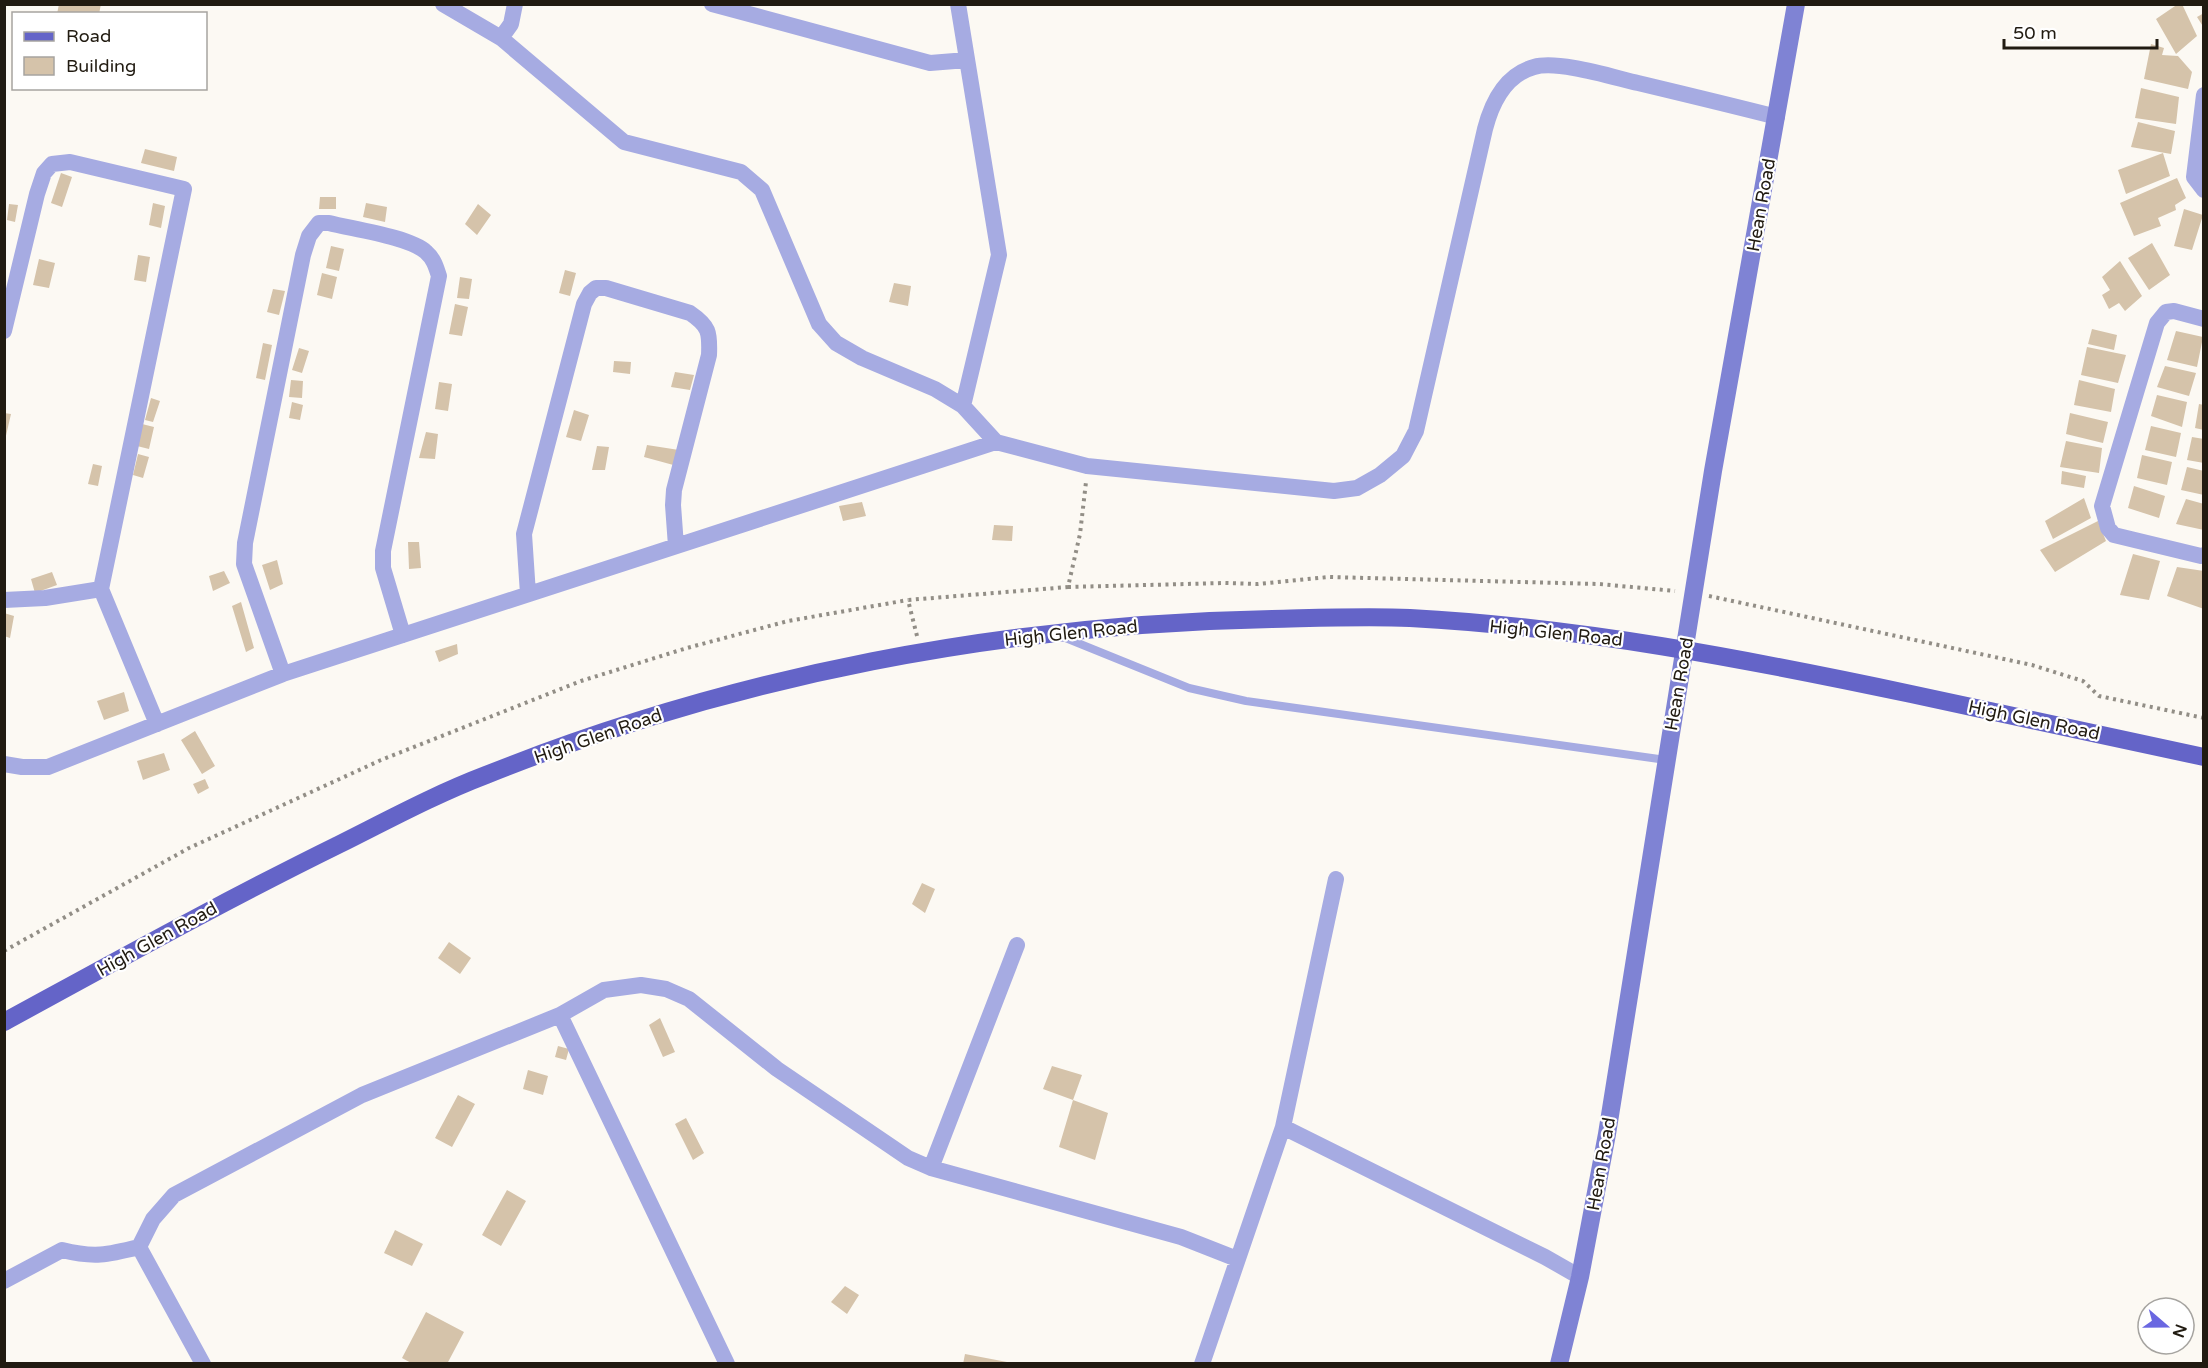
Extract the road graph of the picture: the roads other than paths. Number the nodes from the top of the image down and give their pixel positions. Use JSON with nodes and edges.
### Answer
{"nodes":[{"id":1,"x":443,"y":4,"type":"edge"},
{"id":2,"x":515,"y":4,"type":"edge"},
{"id":3,"x":712,"y":4,"type":"edge"},
{"id":4,"x":958,"y":4,"type":"edge"},
{"id":5,"x":1796,"y":4,"type":"edge"},
{"id":6,"x":501,"y":38,"type":"junction"},
{"id":7,"x":967,"y":60,"type":"junction"},
{"id":8,"x":2204,"y":95,"type":"edge"},
{"id":9,"x":1777,"y":117,"type":"junction"},
{"id":10,"x":2204,"y":190,"type":"edge"},
{"id":11,"x":2204,"y":319,"type":"edge"},
{"id":12,"x":4,"y":331,"type":"edge"},
{"id":13,"x":963,"y":406,"type":"junction"},
{"id":14,"x":996,"y":442,"type":"junction"},
{"id":15,"x":676,"y":546,"type":"junction"},
{"id":16,"x":2204,"y":555,"type":"edge"},
{"id":17,"x":101,"y":589,"type":"junction"},
{"id":18,"x":528,"y":594,"type":"junction"},
{"id":19,"x":4,"y":600,"type":"edge"},
{"id":20,"x":1056,"y":634,"type":"junction"},
{"id":21,"x":403,"y":635,"type":"junction"},
{"id":22,"x":1684,"y":650,"type":"junction"},
{"id":23,"x":283,"y":674,"type":"junction"},
{"id":24,"x":157,"y":724,"type":"junction"},
{"id":25,"x":2204,"y":757,"type":"edge"},
{"id":26,"x":1666,"y":760,"type":"junction"},
{"id":27,"x":4,"y":764,"type":"edge"},
{"id":28,"x":1336,"y":879,"type":"dead end"},
{"id":29,"x":1017,"y":945,"type":"dead end"},
{"id":30,"x":560,"y":1015,"type":"junction"},
{"id":31,"x":4,"y":1022,"type":"edge"},
{"id":32,"x":1283,"y":1127,"type":"junction"},
{"id":33,"x":932,"y":1168,"type":"junction"},
{"id":34,"x":139,"y":1248,"type":"junction"},
{"id":35,"x":1237,"y":1259,"type":"junction"},
{"id":36,"x":1580,"y":1277,"type":"junction"},
{"id":37,"x":4,"y":1281,"type":"edge"},
{"id":38,"x":203,"y":1364,"type":"edge"},
{"id":39,"x":727,"y":1364,"type":"edge"},
{"id":40,"x":1202,"y":1364,"type":"edge"},
{"id":41,"x":1559,"y":1364,"type":"edge"}],
"edges":[{"from":1,"to":6,"type":"street"},
{"from":2,"to":6,"type":"street"},
{"from":3,"to":7,"type":"street"},
{"from":4,"to":7,"type":"street"},
{"from":5,"to":9,"type":"street","name":"Hean Road"},
{"from":6,"to":13,"type":"street"},
{"from":7,"to":13,"type":"street"},
{"from":8,"to":10,"type":"street"},
{"from":9,"to":14,"type":"street"},
{"from":9,"to":22,"type":"street","name":"Hean Road"},
{"from":11,"to":16,"type":"street"},
{"from":12,"to":17,"type":"street"},
{"from":13,"to":14,"type":"street"},
{"from":14,"to":15,"type":"street"},
{"from":15,"to":18,"type":"street"},
{"from":15,"to":18,"type":"street"},
{"from":17,"to":19,"type":"street"},
{"from":17,"to":24,"type":"street"},
{"from":18,"to":21,"type":"street"},
{"from":20,"to":22,"type":"main road","name":"High Glen Road"},
{"from":20,"to":26,"type":"lane"},
{"from":20,"to":31,"type":"main road","name":"High Glen Road"},
{"from":21,"to":23,"type":"street"},
{"from":21,"to":23,"type":"street"},
{"from":22,"to":25,"type":"main road","name":"High Glen Road"},
{"from":22,"to":26,"type":"street","name":"Hean Road"},
{"from":23,"to":24,"type":"street"},
{"from":24,"to":27,"type":"street"},
{"from":26,"to":36,"type":"street","name":"Hean Road"},
{"from":28,"to":32,"type":"street"},
{"from":29,"to":33,"type":"street"},
{"from":30,"to":33,"type":"street"},
{"from":30,"to":34,"type":"street"},
{"from":30,"to":39,"type":"street"},
{"from":32,"to":35,"type":"street"},
{"from":32,"to":36,"type":"street"},
{"from":33,"to":35,"type":"street"},
{"from":34,"to":37,"type":"street"},
{"from":34,"to":38,"type":"street"},
{"from":35,"to":40,"type":"street"},
{"from":36,"to":41,"type":"street","name":"Hean Road"}]}
